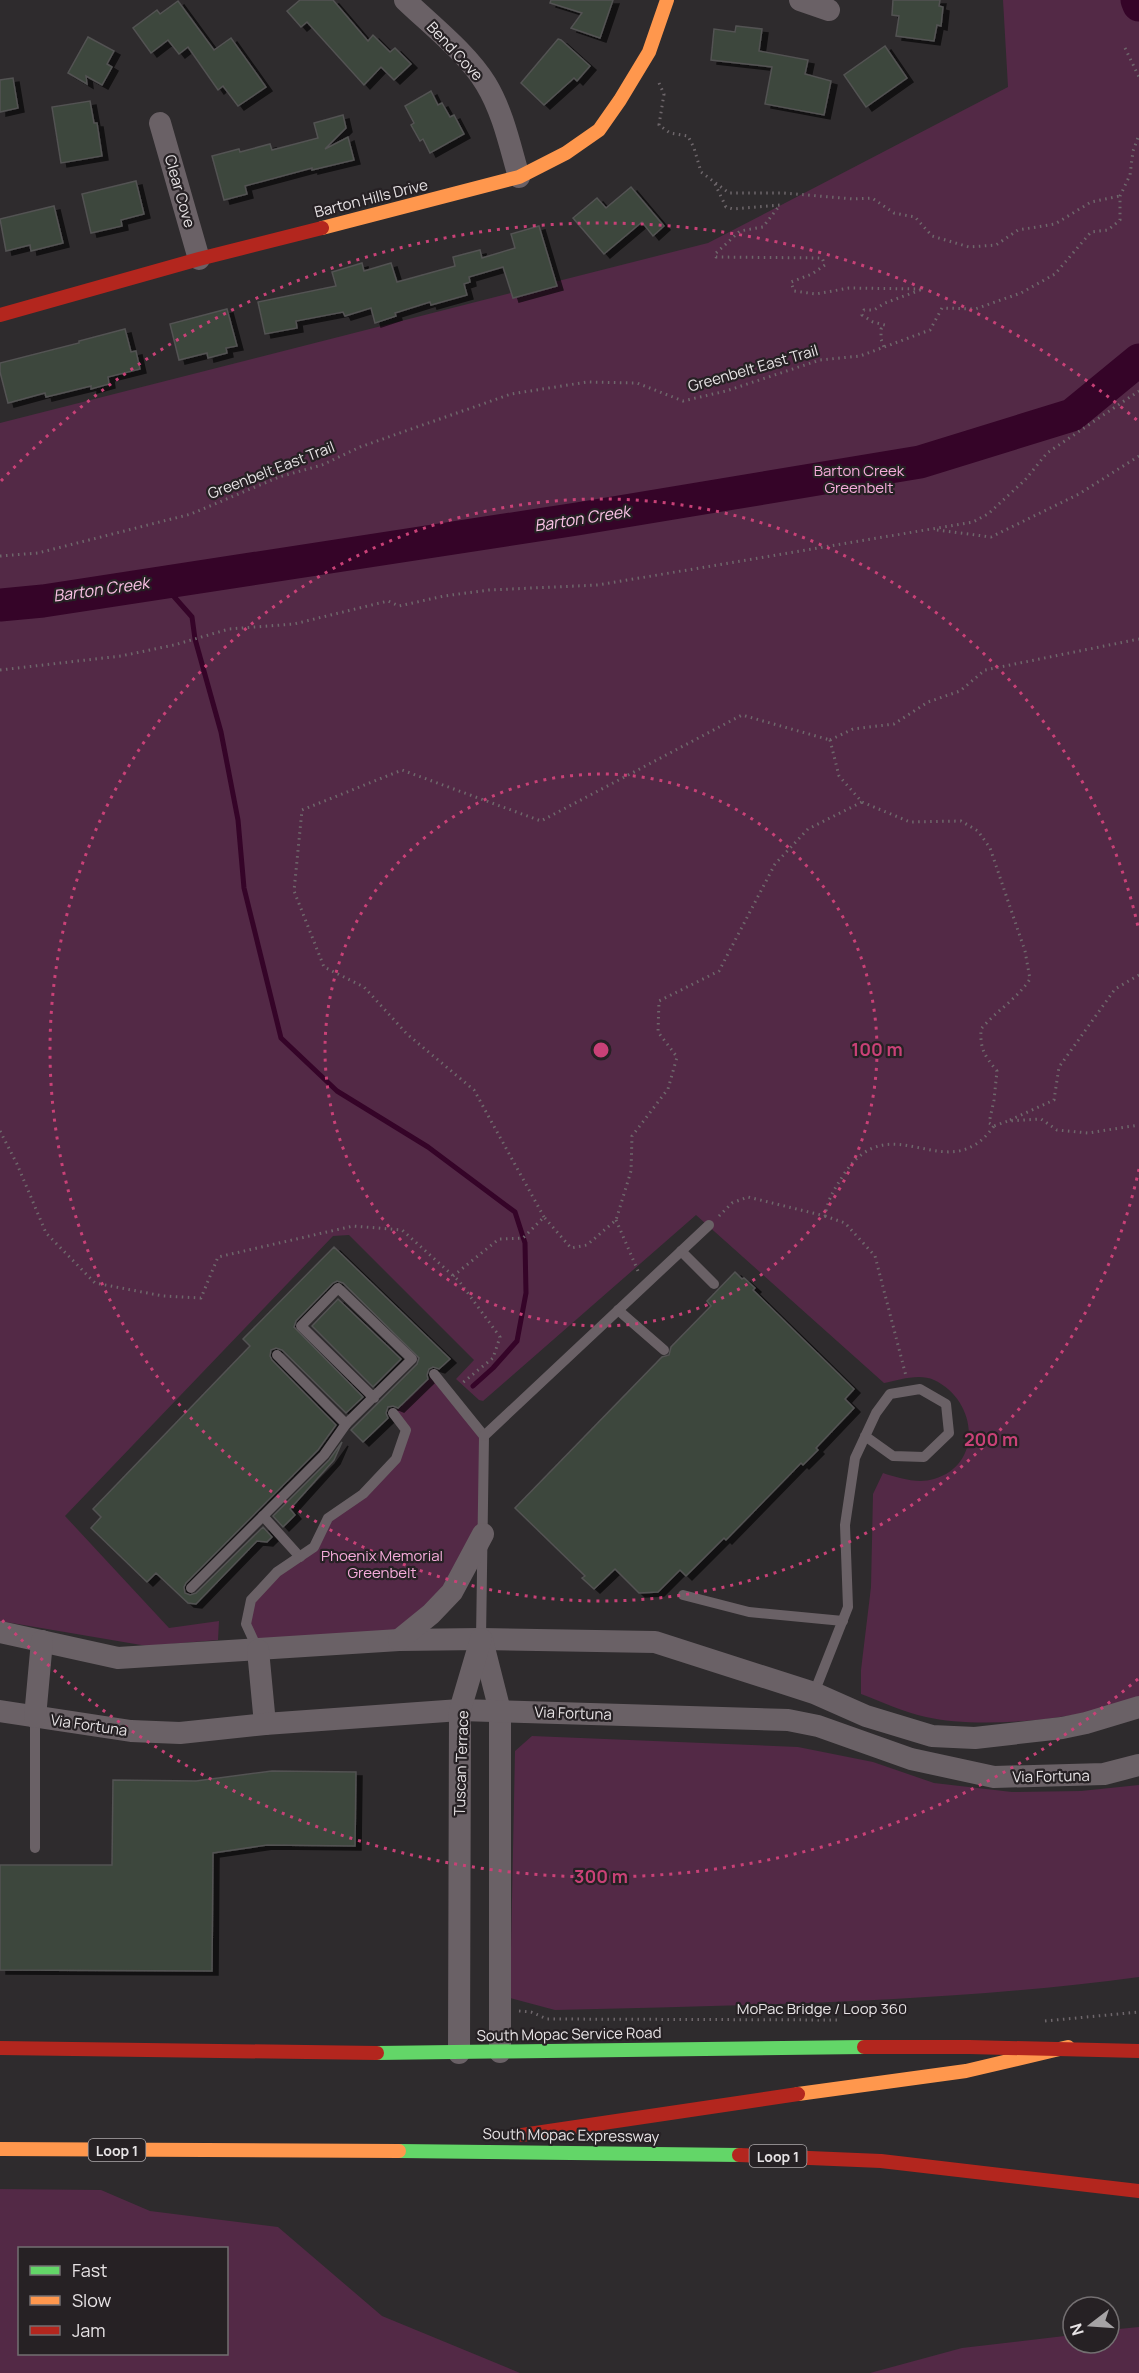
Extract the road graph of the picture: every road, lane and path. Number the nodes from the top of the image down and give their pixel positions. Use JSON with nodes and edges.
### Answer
{"nodes":[{"id":1,"x":405,"y":0,"type":"edge"},
{"id":2,"x":667,"y":0,"type":"edge"},
{"id":3,"x":800,"y":0,"type":"edge"},
{"id":4,"x":829,"y":10,"type":"dead end"},
{"id":5,"x":1125,"y":48,"type":"dead end"},
{"id":6,"x":1139,"y":77,"type":"edge"},
{"id":7,"x":658,"y":83,"type":"dead end"},
{"id":8,"x":160,"y":123,"type":"dead end"},
{"id":9,"x":1139,"y":135,"type":"edge"},
{"id":10,"x":519,"y":177,"type":"junction"},
{"id":11,"x":715,"y":184,"type":"junction"},
{"id":12,"x":1120,"y":196,"type":"junction"},
{"id":13,"x":199,"y":259,"type":"junction"},
{"id":14,"x":0,"y":315,"type":"edge"},
{"id":15,"x":884,"y":347,"type":"junction"},
{"id":16,"x":1139,"y":391,"type":"edge"},
{"id":17,"x":1139,"y":456,"type":"edge"},
{"id":18,"x":934,"y":529,"type":"junction"},
{"id":19,"x":0,"y":556,"type":"edge"},
{"id":20,"x":1139,"y":639,"type":"edge"},
{"id":21,"x":0,"y":670,"type":"edge"},
{"id":22,"x":830,"y":740,"type":"junction"},
{"id":23,"x":862,"y":802,"type":"junction"},
{"id":24,"x":1139,"y":975,"type":"edge"},
{"id":25,"x":1008,"y":1121,"type":"junction"},
{"id":26,"x":1139,"y":1125,"type":"edge"},
{"id":27,"x":994,"y":1126,"type":"junction"},
{"id":28,"x":0,"y":1131,"type":"edge"},
{"id":29,"x":825,"y":1216,"type":"junction"},
{"id":30,"x":544,"y":1217,"type":"junction"},
{"id":31,"x":616,"y":1220,"type":"junction"},
{"id":32,"x":709,"y":1225,"type":"joint"},
{"id":33,"x":681,"y":1251,"type":"junction"},
{"id":34,"x":453,"y":1276,"type":"junction"},
{"id":35,"x":649,"y":1281,"type":"junction"},
{"id":36,"x":714,"y":1284,"type":"dead end"},
{"id":37,"x":618,"y":1310,"type":"junction"},
{"id":38,"x":664,"y":1350,"type":"dead end"},
{"id":39,"x":277,"y":1355,"type":"dead end"},
{"id":40,"x":434,"y":1374,"type":"dead end"},
{"id":41,"x":909,"y":1390,"type":"junction"},
{"id":42,"x":450,"y":1393,"type":"junction"},
{"id":43,"x":374,"y":1398,"type":"junction"},
{"id":44,"x":393,"y":1413,"type":"dead end"},
{"id":45,"x":346,"y":1424,"type":"junction"},
{"id":46,"x":484,"y":1436,"type":"junction"},
{"id":47,"x":865,"y":1436,"type":"junction"},
{"id":48,"x":263,"y":1516,"type":"junction"},
{"id":49,"x":483,"y":1534,"type":"junction"},
{"id":50,"x":300,"y":1557,"type":"junction"},
{"id":51,"x":191,"y":1588,"type":"dead end"},
{"id":52,"x":683,"y":1595,"type":"dead end"},
{"id":53,"x":843,"y":1621,"type":"junction"},
{"id":54,"x":0,"y":1632,"type":"edge"},
{"id":55,"x":481,"y":1639,"type":"junction"},
{"id":56,"x":399,"y":1640,"type":"junction"},
{"id":57,"x":42,"y":1641,"type":"junction"},
{"id":58,"x":258,"y":1650,"type":"junction"},
{"id":59,"x":814,"y":1693,"type":"junction"},
{"id":60,"x":1139,"y":1707,"type":"edge"},
{"id":61,"x":460,"y":1710,"type":"junction"},
{"id":62,"x":0,"y":1711,"type":"edge"},
{"id":63,"x":500,"y":1711,"type":"junction"},
{"id":64,"x":35,"y":1717,"type":"junction"},
{"id":65,"x":806,"y":1723,"type":"junction"},
{"id":66,"x":265,"y":1724,"type":"junction"},
{"id":67,"x":1139,"y":1765,"type":"edge"},
{"id":68,"x":35,"y":1848,"type":"dead end"},
{"id":69,"x":509,"y":2010,"type":"dead end"},
{"id":70,"x":1139,"y":2012,"type":"edge"},
{"id":71,"x":841,"y":2020,"type":"dead end"},
{"id":72,"x":1035,"y":2021,"type":"dead end"},
{"id":73,"x":0,"y":2048,"type":"edge"},
{"id":74,"x":1068,"y":2048,"type":"junction"},
{"id":75,"x":1139,"y":2051,"type":"edge"},
{"id":76,"x":500,"y":2052,"type":"junction"},
{"id":77,"x":459,"y":2053,"type":"junction"},
{"id":78,"x":0,"y":2149,"type":"edge"},
{"id":79,"x":415,"y":2150,"type":"junction"},
{"id":80,"x":1139,"y":2191,"type":"edge"}],
"edges":[{"from":1,"to":10,"type":"street","name":"Bend Cove"},
{"from":2,"to":10,"type":"main road","name":"Barton Hills Drive"},
{"from":3,"to":4,"type":"street"},
{"from":5,"to":6,"type":"path"},
{"from":7,"to":11,"type":"path"},
{"from":8,"to":13,"type":"street","name":"Clear Cove"},
{"from":9,"to":12,"type":"path","name":"Greenbelt East Trail"},
{"from":10,"to":13,"type":"main road","name":"Barton Hills Drive"},
{"from":11,"to":12,"type":"path"},
{"from":11,"to":15,"type":"path"},
{"from":12,"to":15,"type":"path","name":"Greenbelt East Trail"},
{"from":13,"to":14,"type":"main road","name":"Barton Hills Drive"},
{"from":15,"to":19,"type":"path","name":"Greenbelt East Trail"},
{"from":16,"to":18,"type":"path"},
{"from":17,"to":18,"type":"path"},
{"from":18,"to":21,"type":"path"},
{"from":20,"to":22,"type":"path"},
{"from":22,"to":23,"type":"path"},
{"from":22,"to":30,"type":"path"},
{"from":23,"to":27,"type":"path"},
{"from":23,"to":31,"type":"path"},
{"from":24,"to":25,"type":"path"},
{"from":25,"to":26,"type":"path"},
{"from":25,"to":27,"type":"path"},
{"from":27,"to":29,"type":"path"},
{"from":28,"to":34,"type":"path"},
{"from":29,"to":32,"type":"path"},
{"from":29,"to":41,"type":"path"},
{"from":30,"to":31,"type":"path"},
{"from":30,"to":34,"type":"path"},
{"from":31,"to":35,"type":"path"},
{"from":32,"to":33,"type":"lane"},
{"from":33,"to":35,"type":"lane"},
{"from":33,"to":36,"type":"lane"},
{"from":34,"to":42,"type":"path"},
{"from":35,"to":37,"type":"lane"},
{"from":37,"to":38,"type":"lane"},
{"from":37,"to":46,"type":"lane"},
{"from":39,"to":45,"type":"lane"},
{"from":40,"to":42,"type":"lane"},
{"from":41,"to":47,"type":"lane"},
{"from":41,"to":47,"type":"lane"},
{"from":42,"to":46,"type":"lane"},
{"from":43,"to":43,"type":"lane"},
{"from":43,"to":45,"type":"lane"},
{"from":44,"to":50,"type":"lane"},
{"from":45,"to":48,"type":"lane"},
{"from":46,"to":49,"type":"lane"},
{"from":47,"to":53,"type":"lane"},
{"from":48,"to":50,"type":"lane"},
{"from":48,"to":51,"type":"lane"},
{"from":49,"to":55,"type":"lane"},
{"from":49,"to":56,"type":"street"},
{"from":50,"to":58,"type":"lane"},
{"from":52,"to":53,"type":"lane"},
{"from":53,"to":59,"type":"lane"},
{"from":54,"to":57,"type":"street"},
{"from":55,"to":56,"type":"street"},
{"from":55,"to":59,"type":"street"},
{"from":55,"to":61,"type":"street","name":"Tuscan Terrace"},
{"from":55,"to":63,"type":"street"},
{"from":56,"to":58,"type":"street"},
{"from":57,"to":58,"type":"street"},
{"from":57,"to":64,"type":"street"},
{"from":58,"to":66,"type":"street"},
{"from":59,"to":60,"type":"street"},
{"from":59,"to":65,"type":"street"},
{"from":61,"to":63,"type":"street","name":"Via Fortuna"},
{"from":61,"to":66,"type":"street","name":"Via Fortuna"},
{"from":61,"to":77,"type":"street","name":"Tuscan Terrace"},
{"from":62,"to":64,"type":"street","name":"Via Fortuna"},
{"from":63,"to":65,"type":"street","name":"Via Fortuna"},
{"from":63,"to":76,"type":"street"},
{"from":64,"to":66,"type":"street","name":"Via Fortuna"},
{"from":64,"to":68,"type":"lane"},
{"from":65,"to":67,"type":"street","name":"Via Fortuna"},
{"from":69,"to":71,"type":"path","name":"MoPac Bridge / Loop 360"},
{"from":70,"to":72,"type":"path"},
{"from":73,"to":77,"type":"main road","name":"South Mopac Service Road"},
{"from":74,"to":75,"type":"main road","name":"South Mopac Service Road"},
{"from":74,"to":76,"type":"main road","name":"South Mopac Service Road"},
{"from":74,"to":79,"type":"main road"},
{"from":76,"to":77,"type":"main road","name":"South Mopac Service Road"},
{"from":78,"to":79,"type":"main road","name":"South Mopac Expressway","number":"Loop 1"},
{"from":79,"to":80,"type":"main road","name":"South Mopac Expressway","number":"Loop 1"}]}
